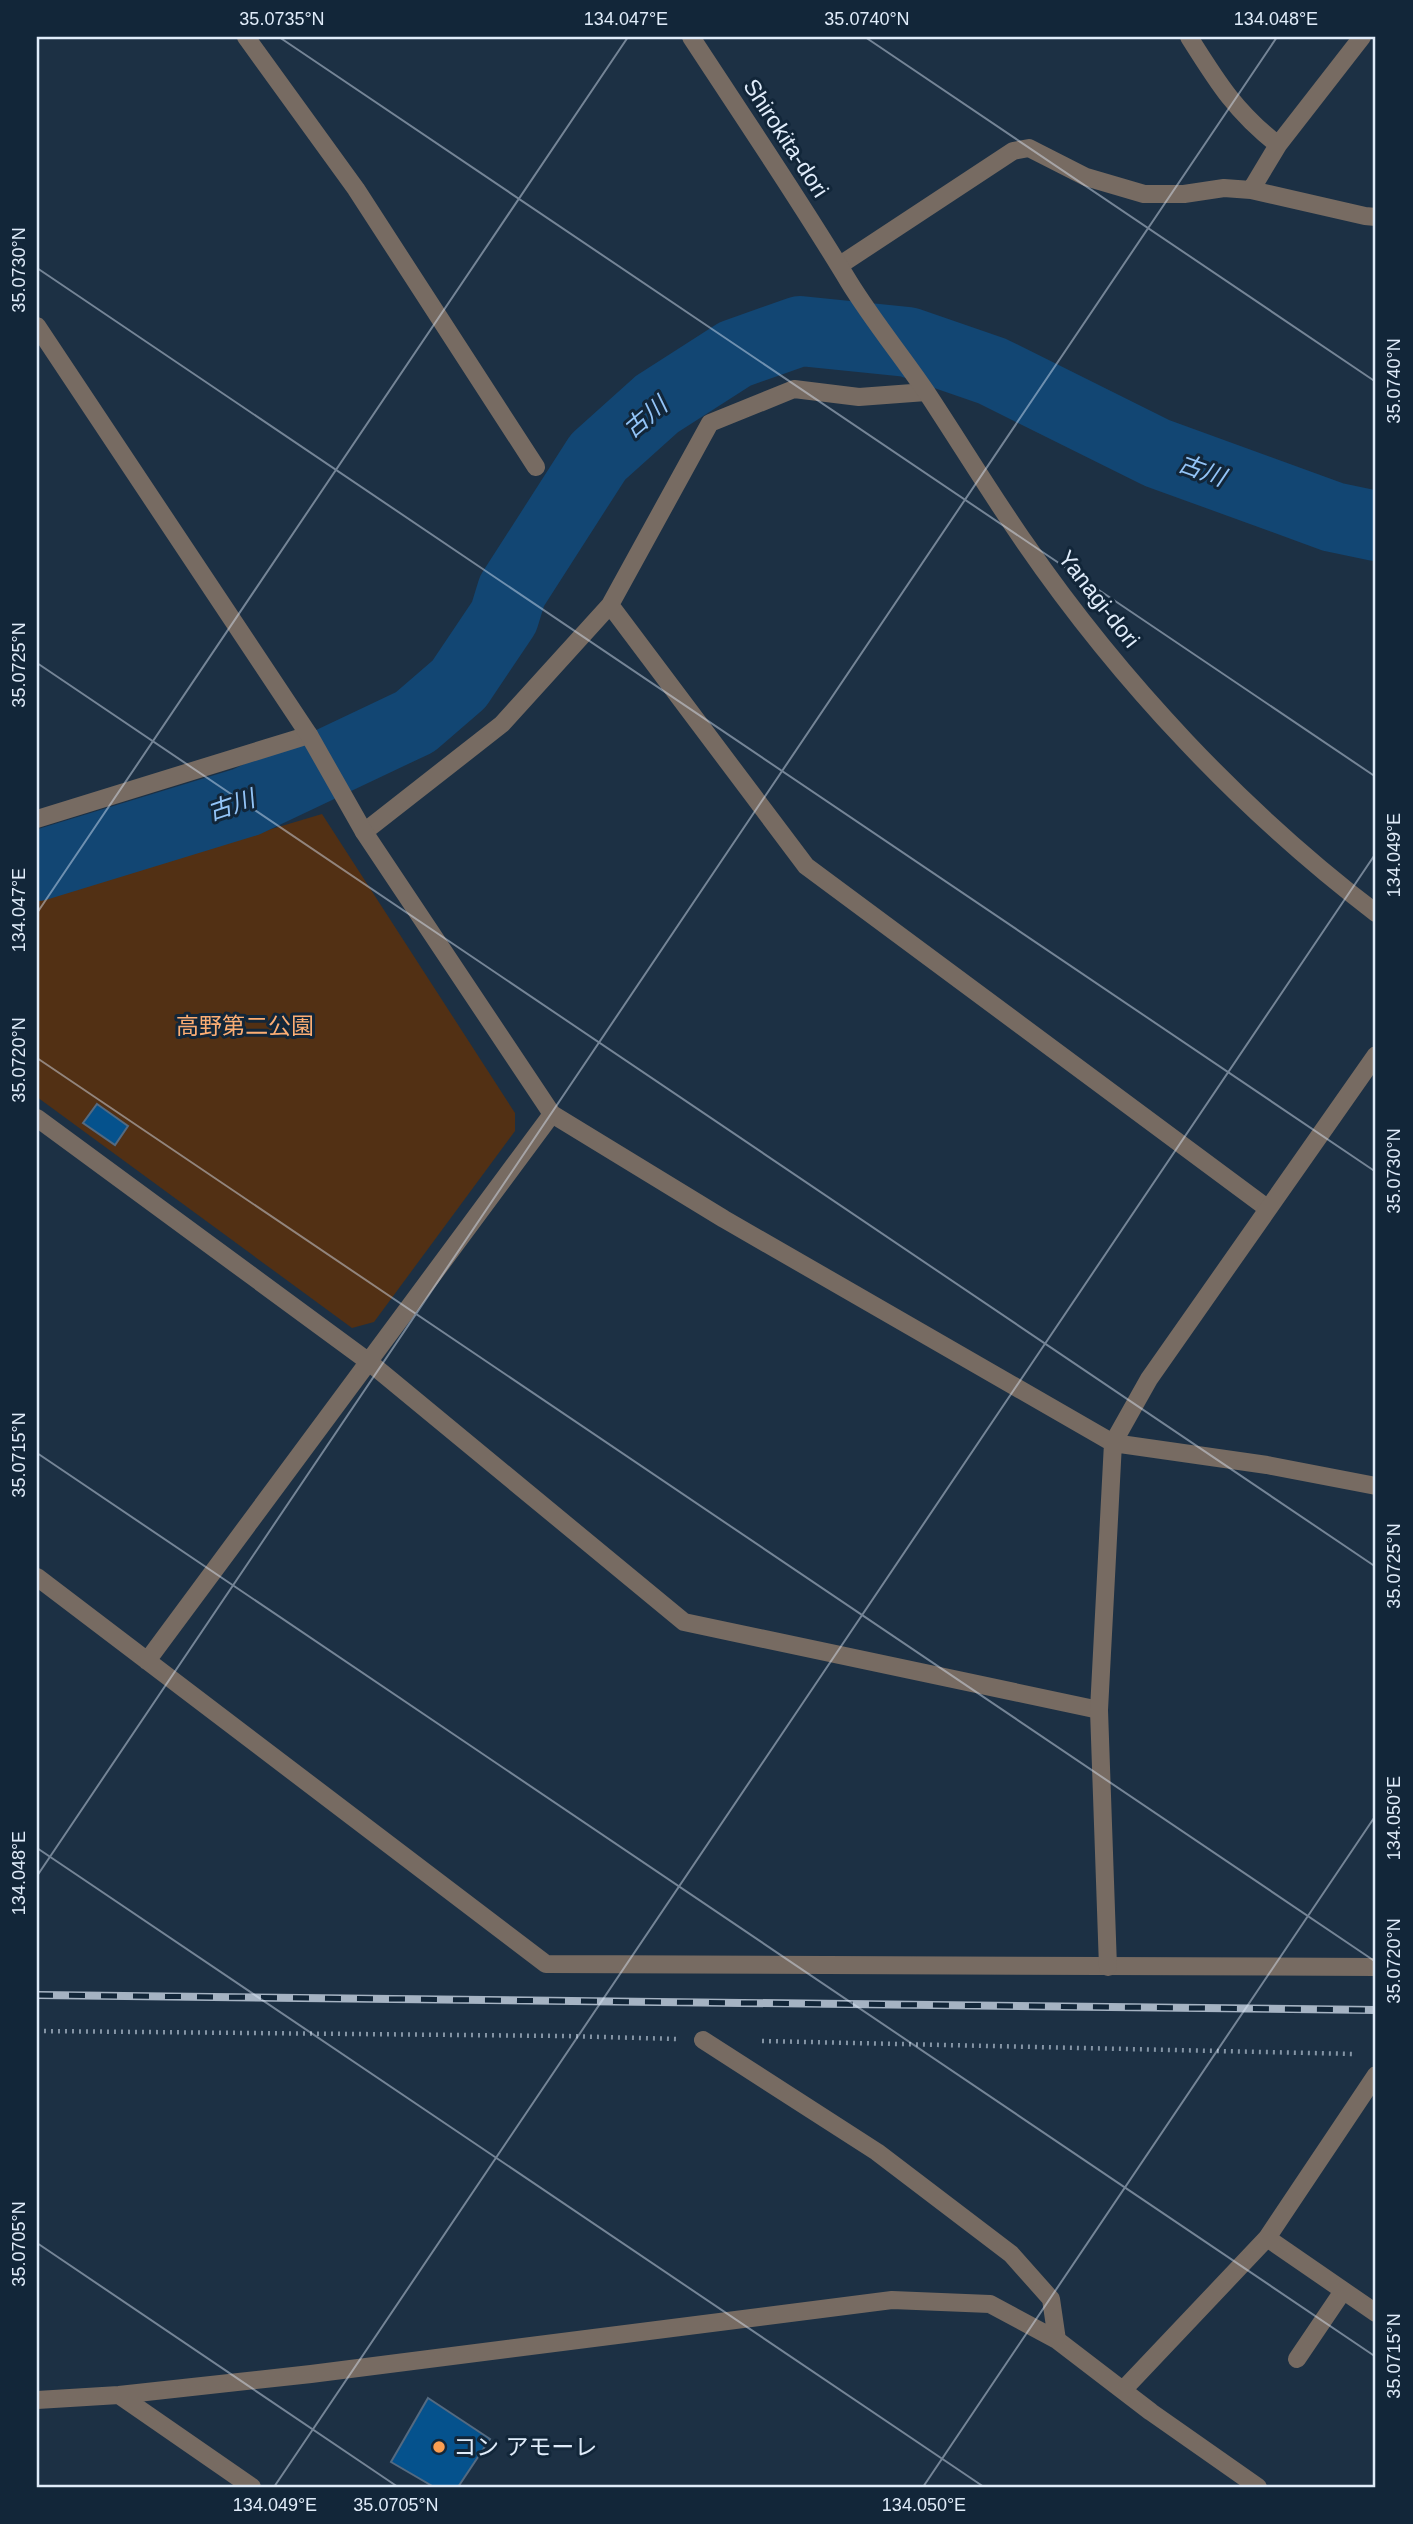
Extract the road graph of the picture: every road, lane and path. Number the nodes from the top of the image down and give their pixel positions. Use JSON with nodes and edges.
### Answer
{"nodes":[{"id":1,"x":246,"y":37,"type":"edge"},
{"id":2,"x":691,"y":37,"type":"edge"},
{"id":3,"x":1189,"y":37,"type":"edge"},
{"id":4,"x":1362,"y":37,"type":"edge"},
{"id":5,"x":1278,"y":145,"type":"junction"},
{"id":6,"x":1251,"y":190,"type":"junction"},
{"id":7,"x":1376,"y":217,"type":"edge"},
{"id":8,"x":840,"y":265,"type":"junction"},
{"id":9,"x":37,"y":326,"type":"edge"},
{"id":10,"x":924,"y":388,"type":"junction"},
{"id":11,"x":536,"y":467,"type":"dead end"},
{"id":12,"x":610,"y":605,"type":"junction"},
{"id":13,"x":309,"y":735,"type":"junction"},
{"id":14,"x":37,"y":819,"type":"edge"},
{"id":15,"x":364,"y":832,"type":"junction"},
{"id":16,"x":1376,"y":914,"type":"edge"},
{"id":17,"x":1376,"y":1055,"type":"edge"},
{"id":18,"x":552,"y":1114,"type":"junction"},
{"id":19,"x":37,"y":1118,"type":"edge"},
{"id":20,"x":1267,"y":1208,"type":"junction"},
{"id":21,"x":369,"y":1362,"type":"junction"},
{"id":22,"x":1113,"y":1443,"type":"junction"},
{"id":23,"x":1376,"y":1486,"type":"edge"},
{"id":24,"x":37,"y":1577,"type":"edge"},
{"id":25,"x":147,"y":1661,"type":"junction"},
{"id":26,"x":1099,"y":1710,"type":"junction"},
{"id":27,"x":1108,"y":1967,"type":"junction"},
{"id":28,"x":1376,"y":1967,"type":"edge"},
{"id":29,"x":703,"y":2040,"type":"dead end"},
{"id":30,"x":1376,"y":2076,"type":"edge"},
{"id":31,"x":1267,"y":2238,"type":"junction"},
{"id":32,"x":1343,"y":2291,"type":"junction"},
{"id":33,"x":1376,"y":2313,"type":"edge"},
{"id":34,"x":1057,"y":2340,"type":"junction"},
{"id":35,"x":1297,"y":2359,"type":"dead end"},
{"id":36,"x":1123,"y":2390,"type":"junction"},
{"id":37,"x":119,"y":2395,"type":"junction"},
{"id":38,"x":37,"y":2400,"type":"edge"},
{"id":39,"x":252,"y":2487,"type":"edge"},
{"id":40,"x":1258,"y":2487,"type":"edge"}],
"edges":[{"from":1,"to":11,"type":"street"},
{"from":2,"to":8,"type":"street","name":"Shirokita-dori"},
{"from":3,"to":5,"type":"street"},
{"from":4,"to":5,"type":"street"},
{"from":5,"to":6,"type":"street"},
{"from":6,"to":7,"type":"street"},
{"from":6,"to":8,"type":"street"},
{"from":8,"to":10,"type":"street","name":"Yanagi-dori"},
{"from":9,"to":13,"type":"street"},
{"from":10,"to":12,"type":"street"},
{"from":10,"to":16,"type":"street","name":"Yanagi-dori"},
{"from":12,"to":15,"type":"street"},
{"from":12,"to":20,"type":"street"},
{"from":13,"to":14,"type":"street"},
{"from":13,"to":15,"type":"street"},
{"from":15,"to":18,"type":"street"},
{"from":17,"to":20,"type":"street"},
{"from":18,"to":21,"type":"street"},
{"from":18,"to":22,"type":"street"},
{"from":19,"to":21,"type":"street"},
{"from":20,"to":22,"type":"street"},
{"from":21,"to":25,"type":"street"},
{"from":21,"to":26,"type":"street"},
{"from":22,"to":23,"type":"street"},
{"from":22,"to":26,"type":"street"},
{"from":24,"to":25,"type":"street"},
{"from":25,"to":27,"type":"street"},
{"from":26,"to":27,"type":"street"},
{"from":27,"to":28,"type":"street"},
{"from":29,"to":34,"type":"street"},
{"from":30,"to":31,"type":"street"},
{"from":31,"to":32,"type":"street"},
{"from":31,"to":36,"type":"street"},
{"from":32,"to":33,"type":"street"},
{"from":32,"to":35,"type":"street"},
{"from":34,"to":36,"type":"street"},
{"from":34,"to":37,"type":"street"},
{"from":36,"to":40,"type":"street"},
{"from":37,"to":38,"type":"street"},
{"from":37,"to":39,"type":"street"}]}
